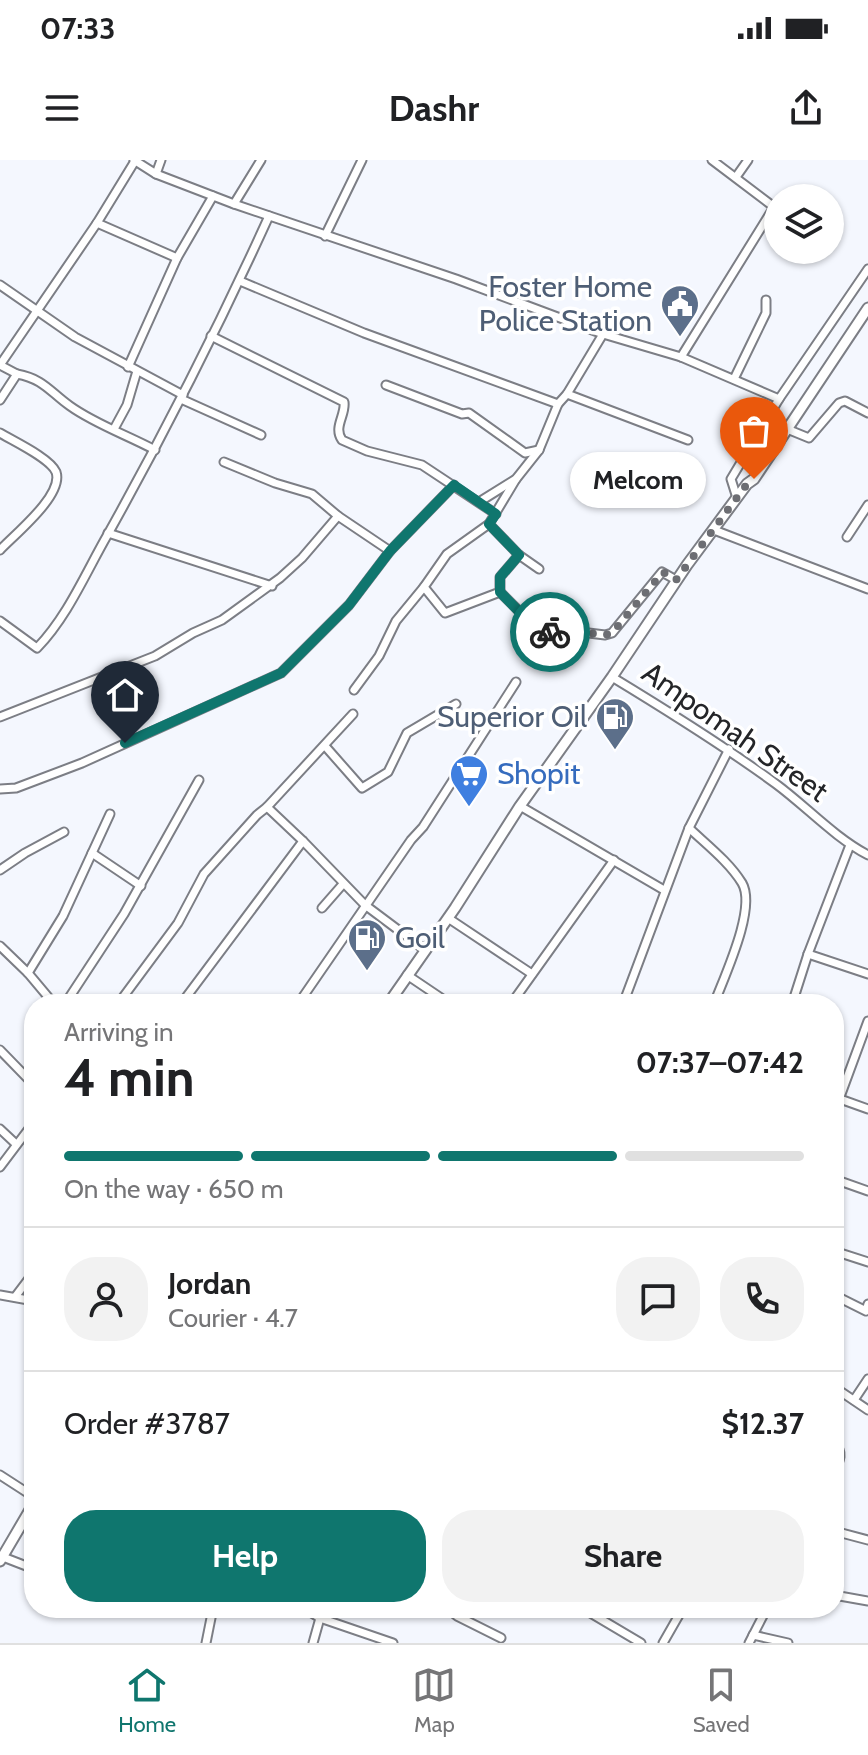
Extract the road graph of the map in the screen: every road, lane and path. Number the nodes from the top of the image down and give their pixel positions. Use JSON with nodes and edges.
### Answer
{"nodes":[{"id":1,"x":134,"y":160,"type":"edge"},
{"id":2,"x":161,"y":160,"type":"edge"},
{"id":3,"x":261,"y":160,"type":"edge"},
{"id":4,"x":362,"y":160,"type":"edge"},
{"id":5,"x":712,"y":160,"type":"edge"},
{"id":6,"x":748,"y":160,"type":"edge"},
{"id":7,"x":156,"y":174,"type":"junction"},
{"id":8,"x":736,"y":177,"type":"junction"},
{"id":9,"x":213,"y":196,"type":"junction"},
{"id":10,"x":234,"y":204,"type":"junction"},
{"id":11,"x":269,"y":216,"type":"junction"},
{"id":12,"x":97,"y":223,"type":"junction"},
{"id":13,"x":325,"y":236,"type":"junction"},
{"id":14,"x":177,"y":258,"type":"junction"},
{"id":15,"x":868,"y":269,"type":"edge"},
{"id":16,"x":240,"y":281,"type":"junction"},
{"id":17,"x":0,"y":285,"type":"edge"},
{"id":18,"x":766,"y":300,"type":"dead end"},
{"id":19,"x":868,"y":308,"type":"edge"},
{"id":20,"x":37,"y":312,"type":"junction"},
{"id":21,"x":603,"y":334,"type":"junction"},
{"id":22,"x":211,"y":336,"type":"junction"},
{"id":23,"x":681,"y":357,"type":"junction"},
{"id":24,"x":0,"y":365,"type":"edge"},
{"id":25,"x":128,"y":367,"type":"junction"},
{"id":26,"x":137,"y":371,"type":"junction"},
{"id":27,"x":17,"y":374,"type":"junction"},
{"id":28,"x":734,"y":379,"type":"junction"},
{"id":29,"x":386,"y":385,"type":"dead end"},
{"id":30,"x":567,"y":394,"type":"junction"},
{"id":31,"x":182,"y":397,"type":"junction"},
{"id":32,"x":779,"y":399,"type":"junction"},
{"id":33,"x":0,"y":400,"type":"edge"},
{"id":34,"x":558,"y":404,"type":"junction"},
{"id":35,"x":868,"y":413,"type":"edge"},
{"id":36,"x":114,"y":429,"type":"junction"},
{"id":37,"x":787,"y":429,"type":"junction"},
{"id":38,"x":0,"y":433,"type":"edge"},
{"id":39,"x":261,"y":435,"type":"dead end"},
{"id":40,"x":688,"y":440,"type":"dead end"},
{"id":41,"x":155,"y":450,"type":"junction"},
{"id":42,"x":539,"y":450,"type":"junction"},
{"id":43,"x":224,"y":462,"type":"dead end"},
{"id":44,"x":516,"y":479,"type":"junction"},
{"id":45,"x":454,"y":485,"type":"junction"},
{"id":46,"x":737,"y":498,"type":"junction"},
{"id":47,"x":479,"y":502,"type":"junction"},
{"id":48,"x":868,"y":505,"type":"edge"},
{"id":49,"x":496,"y":514,"type":"junction"},
{"id":50,"x":338,"y":516,"type":"junction"},
{"id":51,"x":489,"y":524,"type":"junction"},
{"id":52,"x":714,"y":530,"type":"junction"},
{"id":53,"x":108,"y":533,"type":"junction"},
{"id":54,"x":847,"y":537,"type":"dead end"},
{"id":55,"x":0,"y":550,"type":"edge"},
{"id":56,"x":390,"y":551,"type":"junction"},
{"id":57,"x":519,"y":555,"type":"junction"},
{"id":58,"x":539,"y":569,"type":"dead end"},
{"id":59,"x":676,"y":580,"type":"junction"},
{"id":60,"x":272,"y":586,"type":"junction"},
{"id":61,"x":424,"y":587,"type":"junction"},
{"id":62,"x":868,"y":589,"type":"edge"},
{"id":63,"x":500,"y":592,"type":"junction"},
{"id":64,"x":0,"y":621,"type":"edge"},
{"id":65,"x":612,"y":677,"type":"junction"},
{"id":66,"x":516,"y":682,"type":"dead end"},
{"id":67,"x":354,"y":690,"type":"dead end"},
{"id":68,"x":456,"y":704,"type":"dead end"},
{"id":69,"x":353,"y":714,"type":"dead end"},
{"id":70,"x":0,"y":717,"type":"edge"},
{"id":71,"x":325,"y":746,"type":"junction"},
{"id":72,"x":729,"y":749,"type":"junction"},
{"id":73,"x":199,"y":780,"type":"dead end"},
{"id":74,"x":0,"y":789,"type":"edge"},
{"id":75,"x":520,"y":806,"type":"junction"},
{"id":76,"x":267,"y":807,"type":"junction"},
{"id":77,"x":110,"y":814,"type":"dead end"},
{"id":78,"x":689,"y":828,"type":"junction"},
{"id":79,"x":64,"y":832,"type":"dead end"},
{"id":80,"x":303,"y":841,"type":"junction"},
{"id":81,"x":850,"y":845,"type":"junction"},
{"id":82,"x":92,"y":853,"type":"junction"},
{"id":83,"x":868,"y":855,"type":"edge"},
{"id":84,"x":614,"y":860,"type":"junction"},
{"id":85,"x":0,"y":870,"type":"edge"},
{"id":86,"x":343,"y":884,"type":"junction"},
{"id":87,"x":141,"y":886,"type":"junction"},
{"id":88,"x":664,"y":890,"type":"junction"},
{"id":89,"x":365,"y":905,"type":"junction"},
{"id":90,"x":322,"y":908,"type":"dead end"},
{"id":91,"x":448,"y":918,"type":"junction"},
{"id":92,"x":0,"y":946,"type":"edge"},
{"id":93,"x":425,"y":950,"type":"junction"},
{"id":94,"x":808,"y":954,"type":"junction"},
{"id":95,"x":28,"y":973,"type":"junction"},
{"id":96,"x":532,"y":974,"type":"junction"},
{"id":97,"x":868,"y":974,"type":"edge"},
{"id":98,"x":407,"y":975,"type":"junction"},
{"id":99,"x":46,"y":994,"type":"edge"},
{"id":100,"x":71,"y":994,"type":"edge"},
{"id":101,"x":125,"y":994,"type":"edge"},
{"id":102,"x":188,"y":994,"type":"edge"},
{"id":103,"x":305,"y":994,"type":"edge"},
{"id":104,"x":395,"y":994,"type":"edge"},
{"id":105,"x":435,"y":994,"type":"edge"},
{"id":106,"x":518,"y":994,"type":"edge"},
{"id":107,"x":627,"y":994,"type":"edge"},
{"id":108,"x":718,"y":994,"type":"edge"},
{"id":109,"x":795,"y":994,"type":"edge"},
{"id":110,"x":868,"y":1021,"type":"edge"},
{"id":111,"x":0,"y":1050,"type":"edge"},
{"id":112,"x":24,"y":1075,"type":"edge"},
{"id":113,"x":844,"y":1088,"type":"edge"},
{"id":114,"x":844,"y":1100,"type":"edge"},
{"id":115,"x":868,"y":1109,"type":"edge"},
{"id":116,"x":0,"y":1129,"type":"edge"},
{"id":117,"x":24,"y":1134,"type":"edge"},
{"id":118,"x":16,"y":1144,"type":"junction"},
{"id":119,"x":0,"y":1167,"type":"edge"},
{"id":120,"x":844,"y":1183,"type":"edge"},
{"id":121,"x":868,"y":1191,"type":"edge"},
{"id":122,"x":844,"y":1254,"type":"edge"},
{"id":123,"x":868,"y":1262,"type":"edge"},
{"id":124,"x":24,"y":1285,"type":"edge"},
{"id":125,"x":0,"y":1295,"type":"edge"},
{"id":126,"x":15,"y":1297,"type":"junction"},
{"id":127,"x":24,"y":1299,"type":"edge"},
{"id":128,"x":844,"y":1300,"type":"edge"},
{"id":129,"x":867,"y":1310,"type":"edge"},
{"id":130,"x":868,"y":1379,"type":"edge"},
{"id":131,"x":844,"y":1394,"type":"edge"},
{"id":132,"x":854,"y":1400,"type":"junction"},
{"id":133,"x":868,"y":1410,"type":"edge"},
{"id":134,"x":0,"y":1475,"type":"edge"},
{"id":135,"x":24,"y":1491,"type":"edge"},
{"id":136,"x":24,"y":1520,"type":"edge"},
{"id":137,"x":844,"y":1534,"type":"edge"},
{"id":138,"x":868,"y":1540,"type":"edge"},
{"id":139,"x":1,"y":1559,"type":"edge"},
{"id":140,"x":24,"y":1566,"type":"edge"},
{"id":141,"x":844,"y":1597,"type":"edge"},
{"id":142,"x":868,"y":1601,"type":"edge"},
{"id":143,"x":211,"y":1618,"type":"edge"},
{"id":144,"x":320,"y":1618,"type":"joint"},
{"id":145,"x":461,"y":1618,"type":"edge"},
{"id":146,"x":597,"y":1618,"type":"edge"},
{"id":147,"x":677,"y":1618,"type":"edge"},
{"id":148,"x":762,"y":1618,"type":"edge"},
{"id":149,"x":753,"y":1635,"type":"junction"},
{"id":150,"x":501,"y":1638,"type":"dead end"},
{"id":151,"x":206,"y":1643,"type":"edge"},
{"id":152,"x":313,"y":1643,"type":"edge"},
{"id":153,"x":393,"y":1643,"type":"edge"},
{"id":154,"x":641,"y":1643,"type":"edge"},
{"id":155,"x":663,"y":1643,"type":"edge"},
{"id":156,"x":749,"y":1643,"type":"edge"},
{"id":157,"x":788,"y":1643,"type":"edge"}],
"edges":[{"from":1,"to":7,"type":"street"},
{"from":1,"to":12,"type":"street"},
{"from":2,"to":7,"type":"street"},
{"from":3,"to":10,"type":"street"},
{"from":4,"to":13,"type":"street"},
{"from":5,"to":8,"type":"street"},
{"from":6,"to":8,"type":"street"},
{"from":7,"to":9,"type":"street"},
{"from":8,"to":23,"type":"street"},
{"from":9,"to":10,"type":"street"},
{"from":9,"to":14,"type":"street"},
{"from":10,"to":11,"type":"street"},
{"from":11,"to":13,"type":"street"},
{"from":11,"to":16,"type":"street"},
{"from":12,"to":14,"type":"street"},
{"from":12,"to":20,"type":"street"},
{"from":13,"to":21,"type":"street"},
{"from":14,"to":25,"type":"street"},
{"from":15,"to":32,"type":"street"},
{"from":16,"to":22,"type":"street"},
{"from":16,"to":34,"type":"street"},
{"from":17,"to":20,"type":"street"},
{"from":18,"to":28,"type":"street"},
{"from":19,"to":37,"type":"main road"},
{"from":20,"to":24,"type":"street"},
{"from":20,"to":25,"type":"street"},
{"from":21,"to":23,"type":"street"},
{"from":21,"to":30,"type":"street"},
{"from":22,"to":31,"type":"street"},
{"from":22,"to":45,"type":"street"},
{"from":23,"to":28,"type":"street"},
{"from":24,"to":27,"type":"street"},
{"from":25,"to":26,"type":"street"},
{"from":26,"to":31,"type":"street"},
{"from":26,"to":36,"type":"street"},
{"from":27,"to":33,"type":"street"},
{"from":27,"to":36,"type":"street"},
{"from":28,"to":32,"type":"street"},
{"from":29,"to":42,"type":"street"},
{"from":30,"to":34,"type":"street"},
{"from":30,"to":40,"type":"street"},
{"from":31,"to":39,"type":"street"},
{"from":31,"to":41,"type":"street"},
{"from":32,"to":46,"type":"street"},
{"from":34,"to":42,"type":"street"},
{"from":35,"to":37,"type":"street"},
{"from":36,"to":41,"type":"street"},
{"from":37,"to":46,"type":"main road"},
{"from":38,"to":55,"type":"street"},
{"from":41,"to":53,"type":"street"},
{"from":42,"to":44,"type":"street"},
{"from":43,"to":50,"type":"street"},
{"from":44,"to":47,"type":"street"},
{"from":44,"to":49,"type":"street"},
{"from":45,"to":47,"type":"street"},
{"from":45,"to":56,"type":"street"},
{"from":46,"to":52,"type":"main road"},
{"from":47,"to":49,"type":"street"},
{"from":48,"to":54,"type":"street"},
{"from":49,"to":51,"type":"street"},
{"from":50,"to":56,"type":"street"},
{"from":50,"to":60,"type":"street"},
{"from":51,"to":57,"type":"street"},
{"from":51,"to":61,"type":"street"},
{"from":52,"to":59,"type":"main road"},
{"from":52,"to":62,"type":"street"},
{"from":53,"to":60,"type":"street"},
{"from":53,"to":64,"type":"street"},
{"from":56,"to":74,"type":"street"},
{"from":57,"to":58,"type":"street"},
{"from":57,"to":63,"type":"street"},
{"from":59,"to":63,"type":"street"},
{"from":59,"to":65,"type":"main road"},
{"from":60,"to":70,"type":"street"},
{"from":61,"to":63,"type":"street"},
{"from":61,"to":67,"type":"street"},
{"from":65,"to":72,"type":"street","name":"Ampomah Street"},
{"from":65,"to":75,"type":"main road"},
{"from":66,"to":89,"type":"street"},
{"from":68,"to":71,"type":"street"},
{"from":69,"to":71,"type":"street"},
{"from":71,"to":76,"type":"street"},
{"from":72,"to":78,"type":"street"},
{"from":72,"to":81,"type":"street","name":"Ampomah Street"},
{"from":73,"to":87,"type":"street"},
{"from":75,"to":84,"type":"street"},
{"from":75,"to":91,"type":"main road"},
{"from":76,"to":80,"type":"street"},
{"from":76,"to":101,"type":"street"},
{"from":77,"to":82,"type":"street"},
{"from":78,"to":88,"type":"street"},
{"from":78,"to":108,"type":"street"},
{"from":79,"to":85,"type":"street"},
{"from":80,"to":86,"type":"street"},
{"from":80,"to":102,"type":"street"},
{"from":81,"to":83,"type":"street","name":"Ampomah Street"},
{"from":81,"to":94,"type":"street"},
{"from":82,"to":87,"type":"street"},
{"from":82,"to":95,"type":"street"},
{"from":84,"to":88,"type":"street"},
{"from":84,"to":96,"type":"street"},
{"from":86,"to":89,"type":"street"},
{"from":86,"to":90,"type":"street"},
{"from":87,"to":100,"type":"street"},
{"from":88,"to":107,"type":"street"},
{"from":89,"to":93,"type":"street"},
{"from":89,"to":103,"type":"street"},
{"from":91,"to":93,"type":"main road"},
{"from":91,"to":96,"type":"street"},
{"from":92,"to":95,"type":"street"},
{"from":93,"to":98,"type":"main road"},
{"from":94,"to":97,"type":"street"},
{"from":94,"to":109,"type":"street"},
{"from":95,"to":99,"type":"street"},
{"from":96,"to":106,"type":"street"},
{"from":98,"to":104,"type":"main road"},
{"from":98,"to":105,"type":"street"},
{"from":110,"to":113,"type":"street"},
{"from":111,"to":112,"type":"street"},
{"from":114,"to":115,"type":"street"},
{"from":116,"to":118,"type":"street"},
{"from":117,"to":118,"type":"street"},
{"from":118,"to":119,"type":"street"},
{"from":120,"to":121,"type":"street"},
{"from":122,"to":123,"type":"street"},
{"from":124,"to":126,"type":"street"},
{"from":125,"to":126,"type":"street"},
{"from":126,"to":127,"type":"street"},
{"from":128,"to":129,"type":"street"},
{"from":130,"to":132,"type":"street"},
{"from":131,"to":132,"type":"street"},
{"from":132,"to":133,"type":"street"},
{"from":134,"to":135,"type":"street"},
{"from":136,"to":139,"type":"main road"},
{"from":137,"to":138,"type":"street"},
{"from":139,"to":140,"type":"street"},
{"from":141,"to":142,"type":"street"},
{"from":143,"to":151,"type":"street"},
{"from":144,"to":152,"type":"street"},
{"from":144,"to":153,"type":"street"},
{"from":145,"to":150,"type":"street"},
{"from":146,"to":154,"type":"street"},
{"from":147,"to":155,"type":"street"},
{"from":148,"to":149,"type":"street"},
{"from":149,"to":156,"type":"street"},
{"from":149,"to":157,"type":"street"}]}
